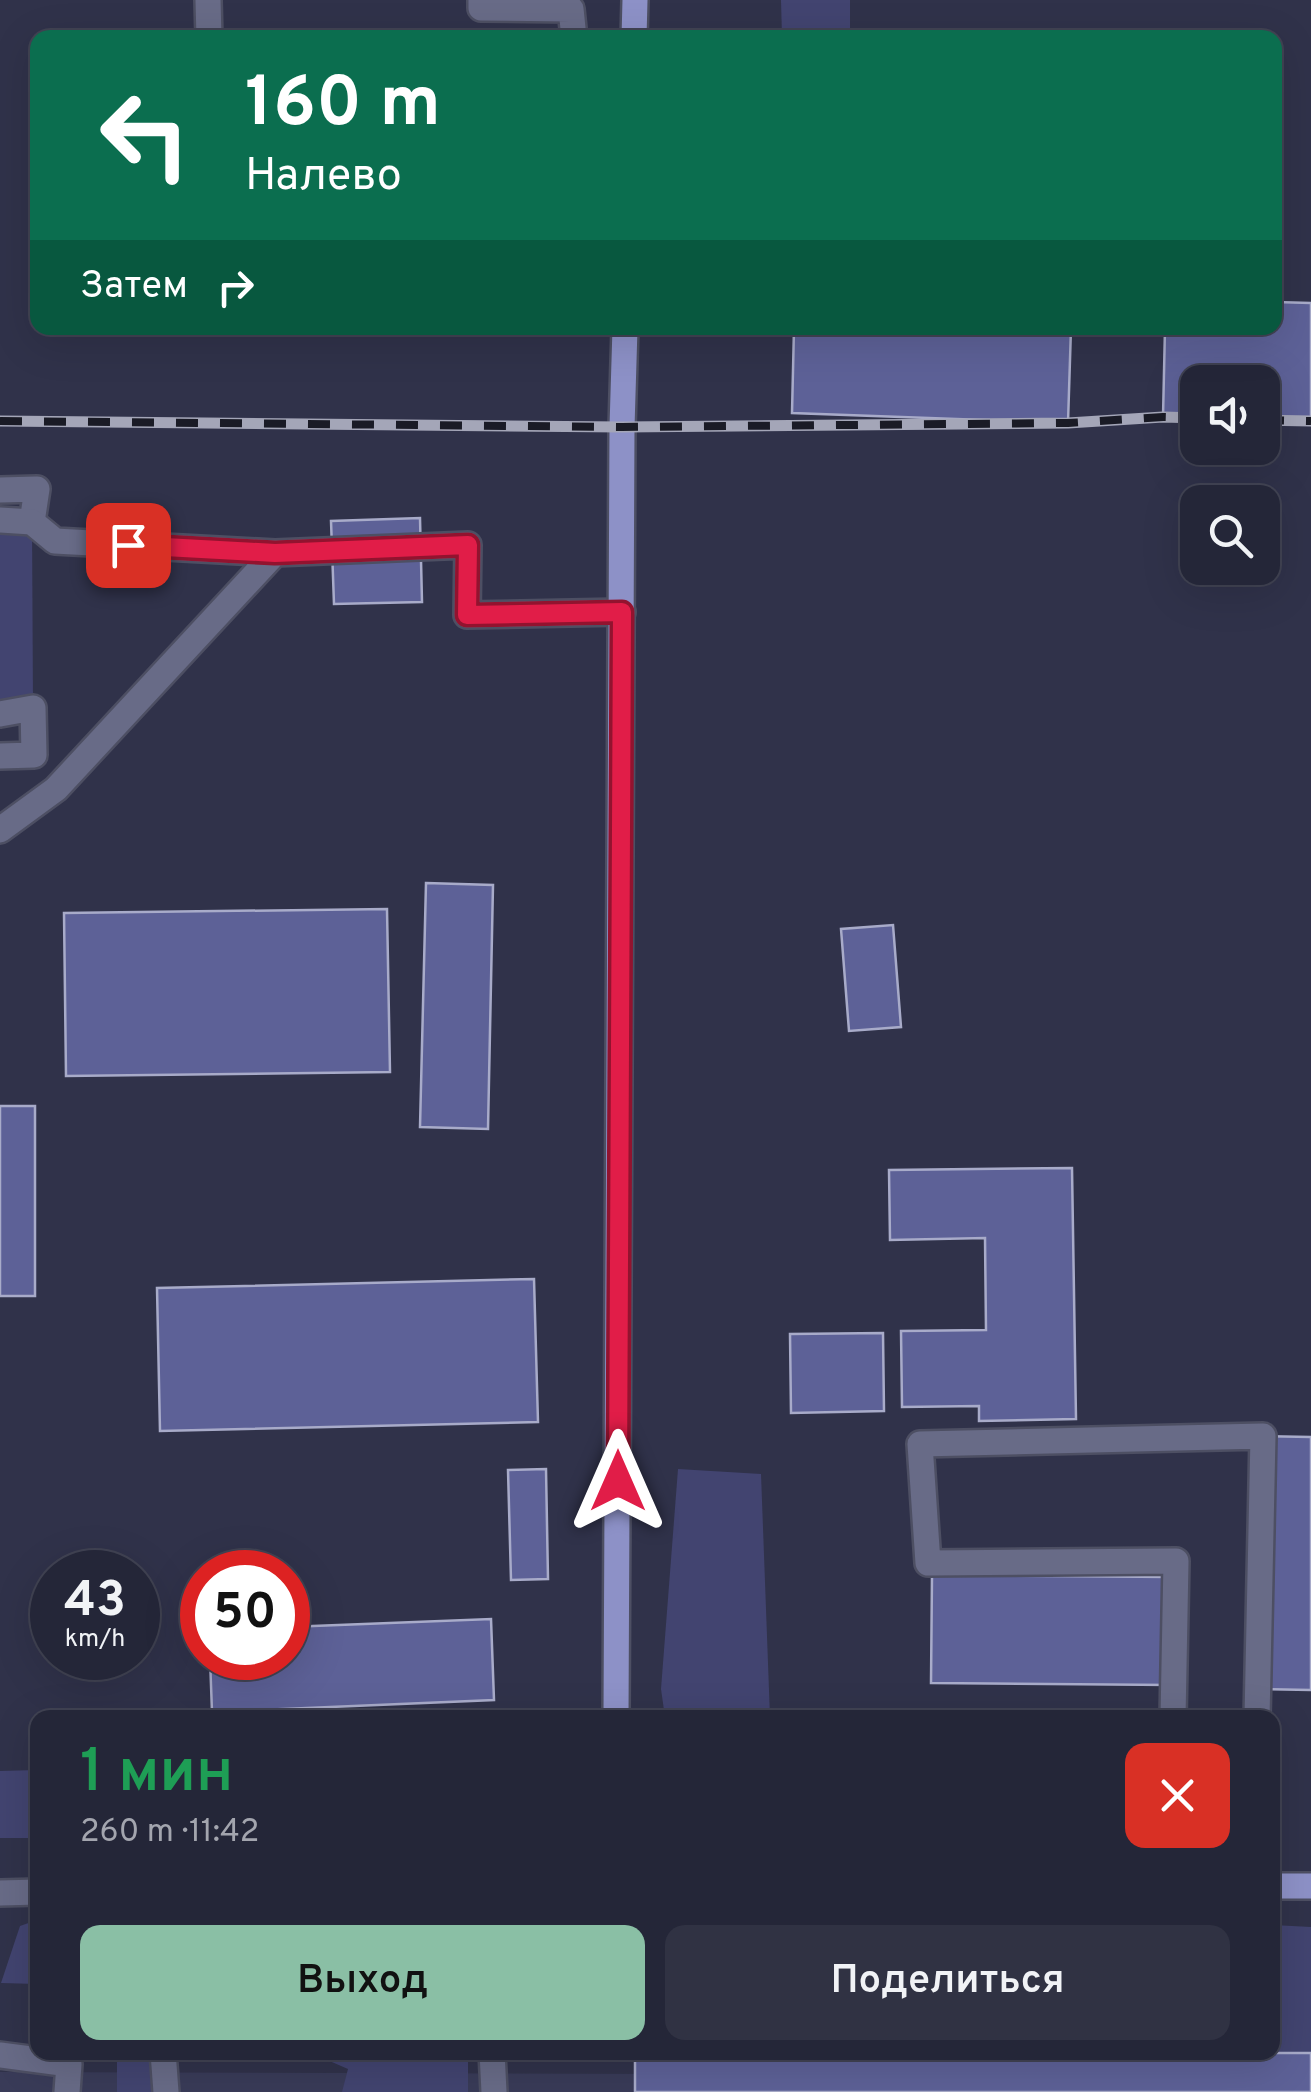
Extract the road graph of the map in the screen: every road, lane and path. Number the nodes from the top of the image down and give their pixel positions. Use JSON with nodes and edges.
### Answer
{"nodes":[{"id":1,"x":208,"y":0,"type":"edge"},
{"id":2,"x":481,"y":0,"type":"edge"},
{"id":3,"x":635,"y":0,"type":"edge"},
{"id":4,"x":209,"y":30,"type":"edge"},
{"id":5,"x":573,"y":30,"type":"edge"},
{"id":6,"x":634,"y":30,"type":"edge"},
{"id":7,"x":625,"y":335,"type":"edge"},
{"id":8,"x":0,"y":490,"type":"edge"},
{"id":9,"x":0,"y":520,"type":"edge"},
{"id":10,"x":32,"y":522,"type":"junction"},
{"id":11,"x":275,"y":553,"type":"junction"},
{"id":12,"x":622,"y":612,"type":"junction"},
{"id":13,"x":0,"y":714,"type":"edge"},
{"id":14,"x":0,"y":756,"type":"edge"},
{"id":15,"x":0,"y":830,"type":"edge"},
{"id":16,"x":616,"y":1710,"type":"edge"},
{"id":17,"x":1173,"y":1710,"type":"edge"},
{"id":18,"x":1257,"y":1710,"type":"edge"},
{"id":19,"x":1280,"y":1886,"type":"edge"},
{"id":20,"x":1311,"y":1886,"type":"edge"},
{"id":21,"x":30,"y":1892,"type":"edge"},
{"id":22,"x":0,"y":1893,"type":"edge"},
{"id":23,"x":0,"y":2055,"type":"edge"},
{"id":24,"x":30,"y":2059,"type":"edge"},
{"id":25,"x":38,"y":2060,"type":"edge"},
{"id":26,"x":163,"y":2060,"type":"edge"},
{"id":27,"x":492,"y":2060,"type":"edge"},
{"id":28,"x":68,"y":2092,"type":"edge"},
{"id":29,"x":166,"y":2092,"type":"edge"},
{"id":30,"x":494,"y":2092,"type":"edge"}],
"edges":[{"from":1,"to":4,"type":"street"},
{"from":2,"to":5,"type":"street"},
{"from":3,"to":6,"type":"main road"},
{"from":7,"to":12,"type":"main road"},
{"from":8,"to":10,"type":"street"},
{"from":9,"to":10,"type":"street"},
{"from":10,"to":11,"type":"street"},
{"from":11,"to":12,"type":"street"},
{"from":11,"to":15,"type":"street"},
{"from":12,"to":16,"type":"main road"},
{"from":13,"to":14,"type":"street"},
{"from":17,"to":18,"type":"street"},
{"from":19,"to":20,"type":"main road"},
{"from":21,"to":22,"type":"street"},
{"from":23,"to":24,"type":"street"},
{"from":25,"to":28,"type":"street"},
{"from":26,"to":29,"type":"street"},
{"from":27,"to":30,"type":"street"}]}
